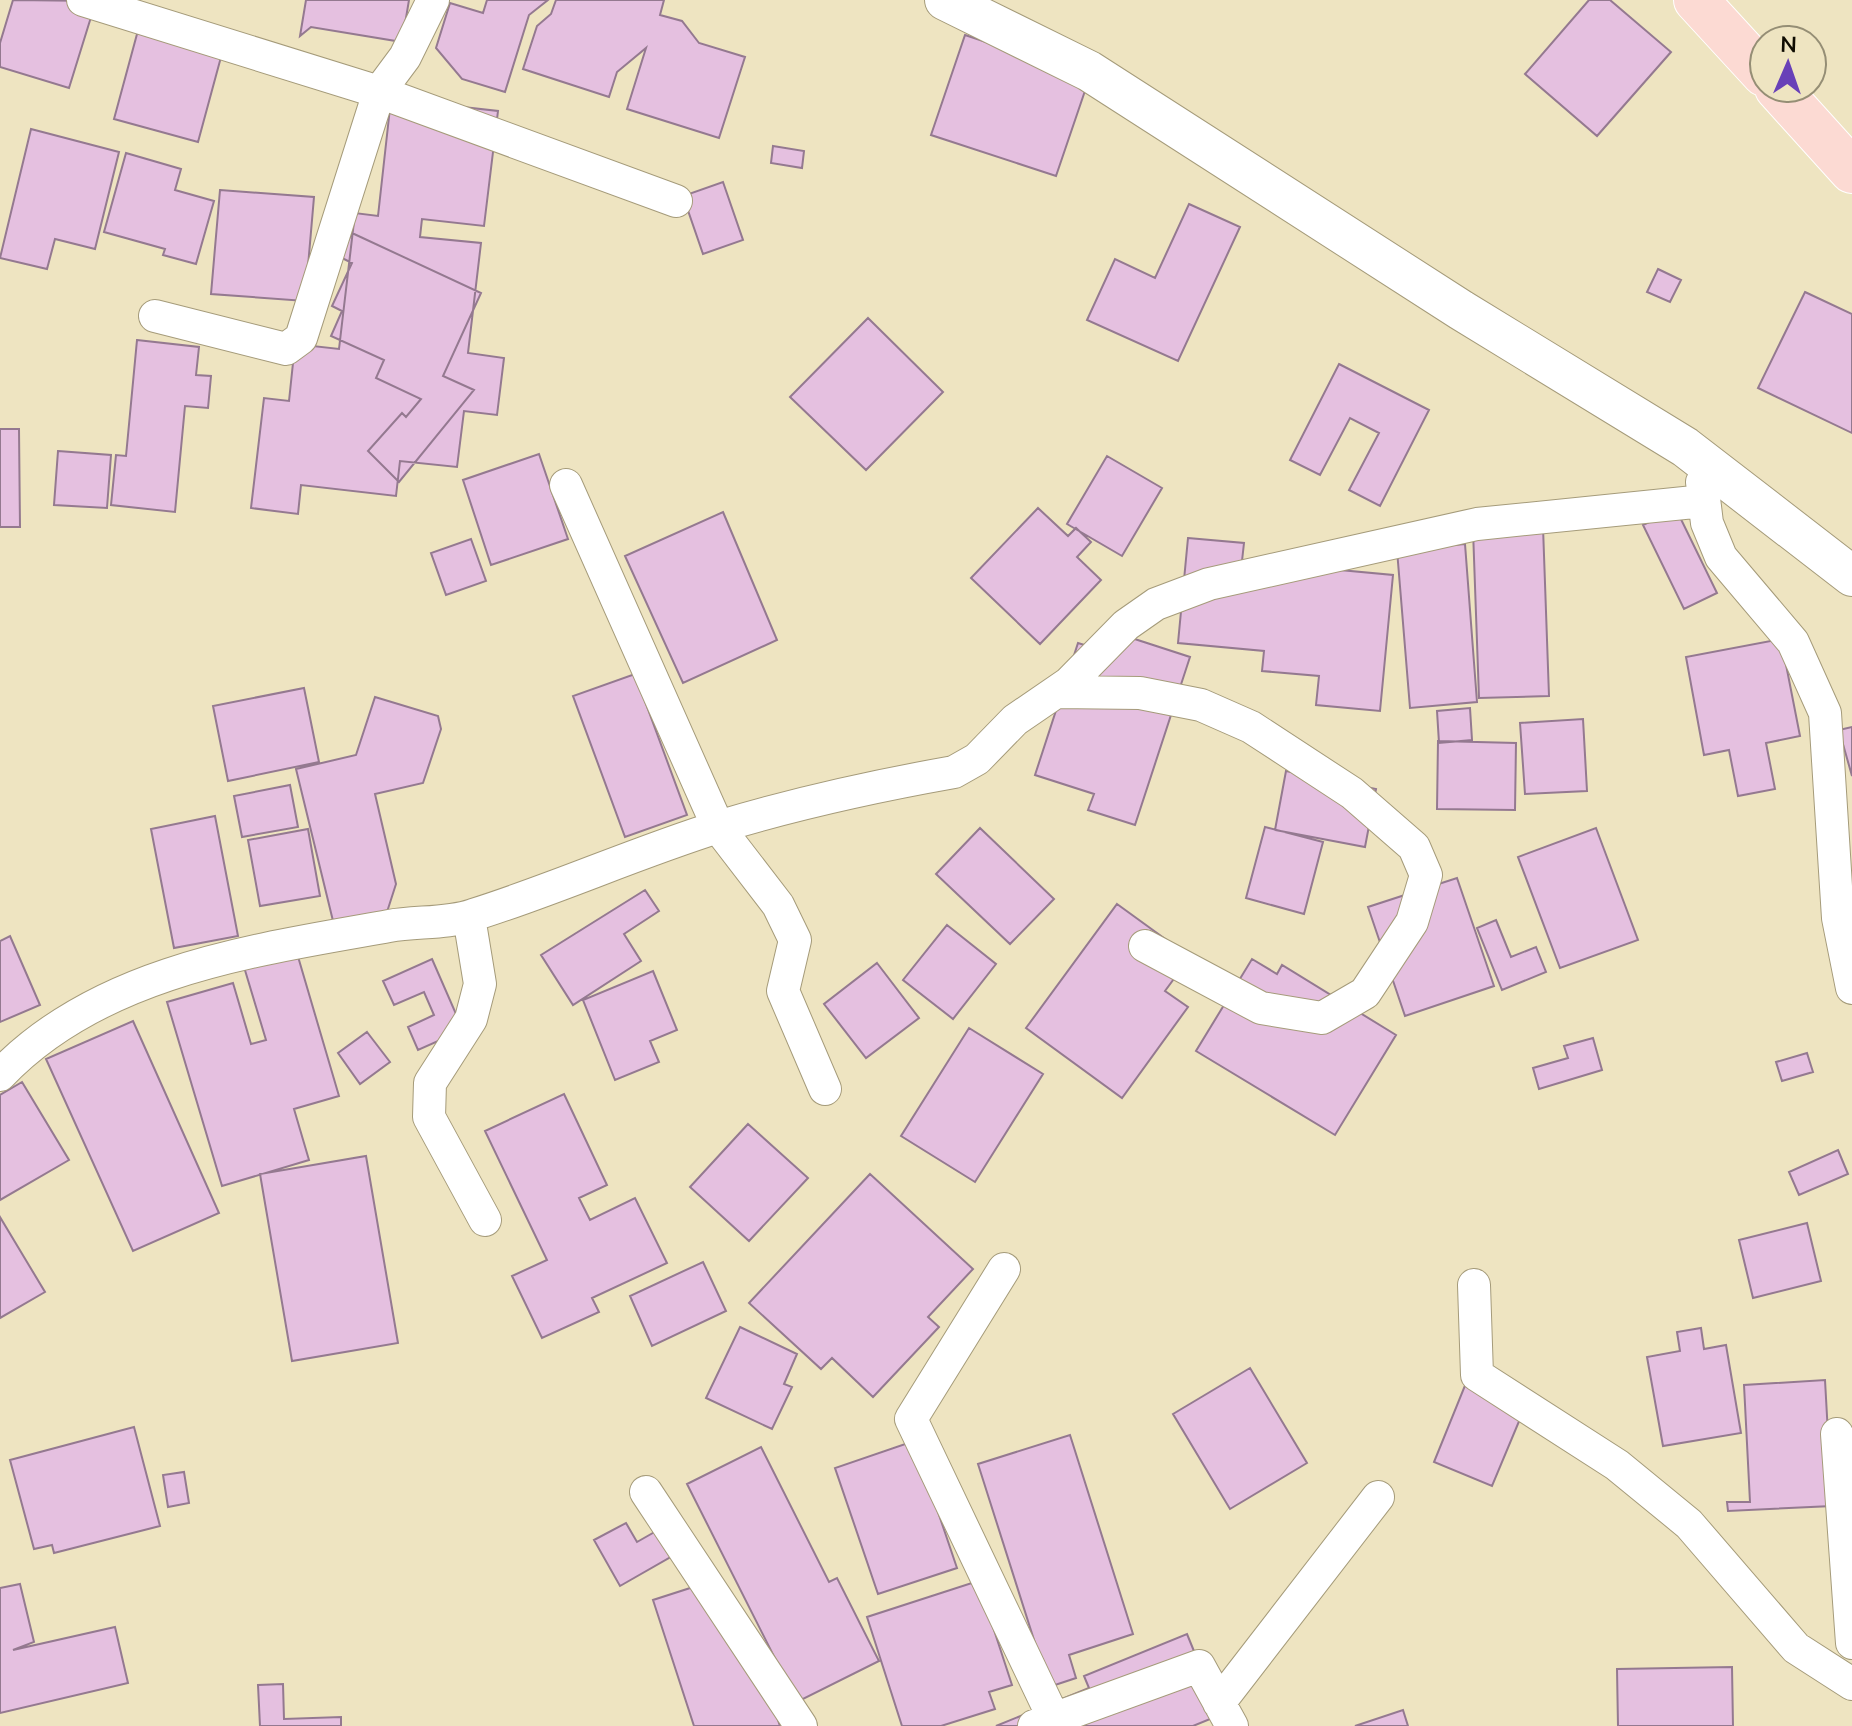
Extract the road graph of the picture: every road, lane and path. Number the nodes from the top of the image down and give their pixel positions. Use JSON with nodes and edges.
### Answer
{"nodes":[{"id":1,"x":83,"y":0,"type":"edge"},
{"id":2,"x":433,"y":0,"type":"edge"},
{"id":3,"x":945,"y":0,"type":"edge"},
{"id":4,"x":1696,"y":0,"type":"edge"},
{"id":5,"x":1748,"y":57,"type":"edge"},
{"id":6,"x":379,"y":92,"type":"junction"},
{"id":7,"x":1791,"y":104,"type":"edge"},
{"id":8,"x":1852,"y":171,"type":"edge"},
{"id":9,"x":676,"y":201,"type":"dead end"},
{"id":10,"x":155,"y":316,"type":"dead end"},
{"id":11,"x":1699,"y":459,"type":"junction"},
{"id":12,"x":566,"y":485,"type":"dead end"},
{"id":13,"x":1704,"y":501,"type":"junction"},
{"id":14,"x":1852,"y":576,"type":"edge"},
{"id":15,"x":1057,"y":692,"type":"junction"},
{"id":16,"x":718,"y":827,"type":"junction"},
{"id":17,"x":469,"y":917,"type":"junction"},
{"id":18,"x":1145,"y":946,"type":"dead end"},
{"id":19,"x":1852,"y":988,"type":"edge"},
{"id":20,"x":0,"y":1075,"type":"edge"},
{"id":21,"x":825,"y":1089,"type":"dead end"},
{"id":22,"x":485,"y":1220,"type":"dead end"},
{"id":23,"x":1004,"y":1269,"type":"dead end"},
{"id":24,"x":1474,"y":1285,"type":"dead end"},
{"id":25,"x":1837,"y":1434,"type":"dead end"},
{"id":26,"x":646,"y":1492,"type":"dead end"},
{"id":27,"x":1378,"y":1497,"type":"dead end"},
{"id":28,"x":1852,"y":1643,"type":"edge"},
{"id":29,"x":1852,"y":1684,"type":"edge"},
{"id":30,"x":1226,"y":1714,"type":"edge"},
{"id":31,"x":1044,"y":1722,"type":"edge"},
{"id":32,"x":801,"y":1726,"type":"edge"}],
"edges":[{"from":1,"to":6,"type":"street"},
{"from":2,"to":6,"type":"street"},
{"from":3,"to":11,"type":"street"},
{"from":4,"to":5,"type":"main road"},
{"from":6,"to":9,"type":"street"},
{"from":6,"to":10,"type":"street"},
{"from":7,"to":8,"type":"main road"},
{"from":11,"to":13,"type":"street"},
{"from":11,"to":14,"type":"street"},
{"from":12,"to":16,"type":"street"},
{"from":13,"to":15,"type":"street"},
{"from":13,"to":19,"type":"street"},
{"from":15,"to":16,"type":"street"},
{"from":15,"to":18,"type":"street"},
{"from":16,"to":17,"type":"street"},
{"from":16,"to":21,"type":"street"},
{"from":17,"to":20,"type":"street"},
{"from":17,"to":22,"type":"street"},
{"from":23,"to":31,"type":"street"},
{"from":24,"to":29,"type":"street"},
{"from":25,"to":28,"type":"street"},
{"from":26,"to":32,"type":"street"},
{"from":27,"to":30,"type":"street"},
{"from":30,"to":31,"type":"street"}]}
